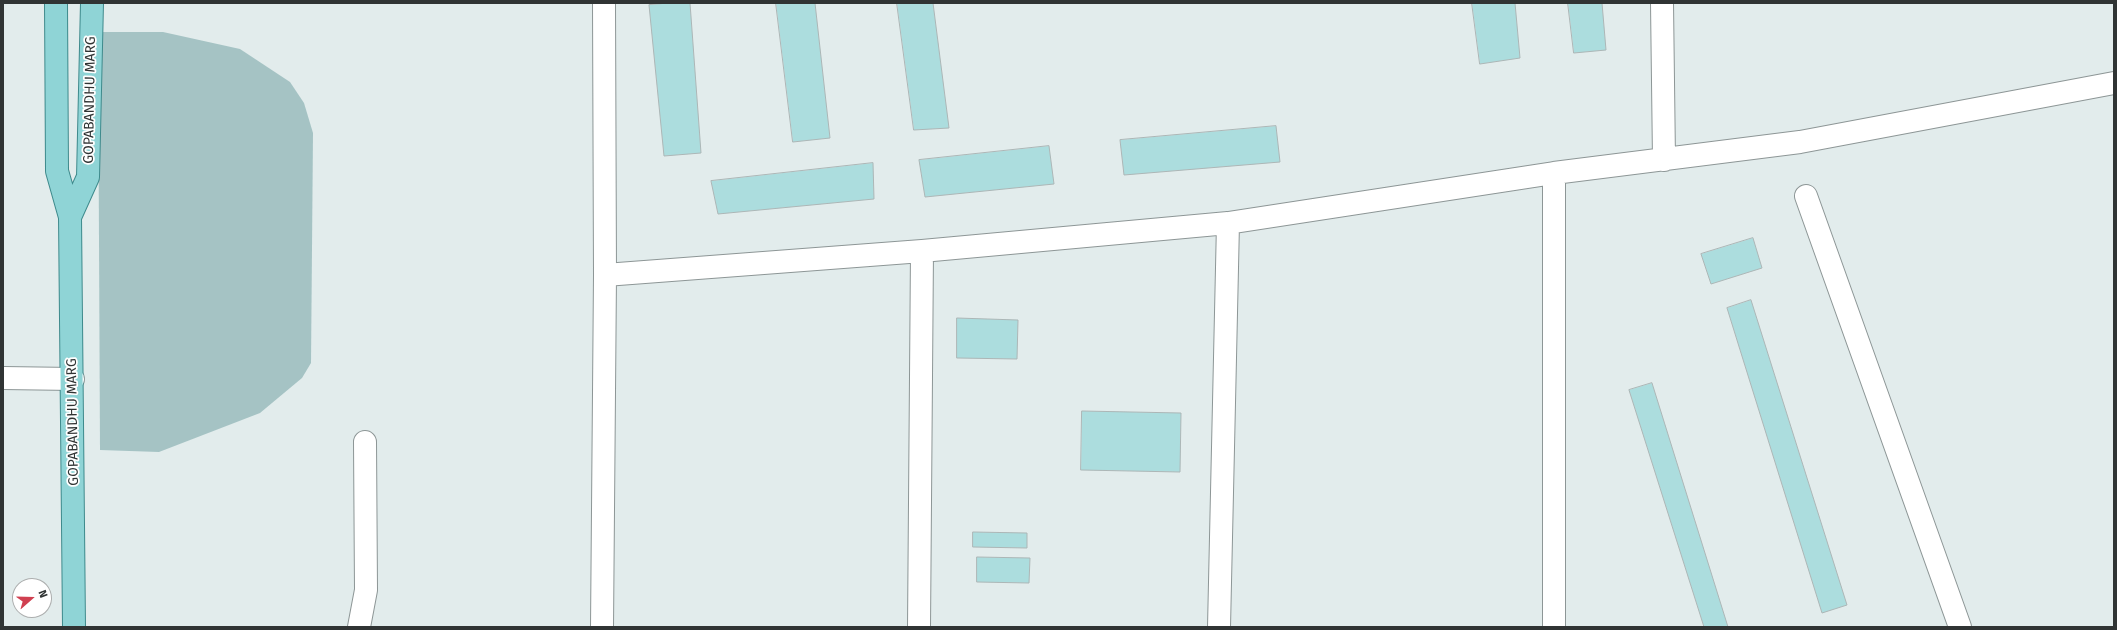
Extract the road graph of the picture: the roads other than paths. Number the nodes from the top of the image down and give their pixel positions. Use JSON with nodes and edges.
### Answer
{"nodes":[{"id":1,"x":56,"y":3,"type":"edge"},
{"id":2,"x":92,"y":3,"type":"edge"},
{"id":3,"x":604,"y":3,"type":"edge"},
{"id":4,"x":1662,"y":3,"type":"edge"},
{"id":5,"x":2114,"y":83,"type":"edge"},
{"id":6,"x":1664,"y":160,"type":"junction"},
{"id":7,"x":1554,"y":173,"type":"junction"},
{"id":8,"x":1806,"y":196,"type":"dead end"},
{"id":9,"x":70,"y":217,"type":"junction"},
{"id":10,"x":1228,"y":223,"type":"junction"},
{"id":11,"x":922,"y":251,"type":"junction"},
{"id":12,"x":605,"y":275,"type":"junction"},
{"id":13,"x":3,"y":378,"type":"edge"},
{"id":14,"x":73,"y":379,"type":"junction"},
{"id":15,"x":365,"y":442,"type":"dead end"},
{"id":16,"x":74,"y":627,"type":"edge"},
{"id":17,"x":359,"y":627,"type":"edge"},
{"id":18,"x":602,"y":627,"type":"edge"},
{"id":19,"x":919,"y":627,"type":"edge"},
{"id":20,"x":1219,"y":627,"type":"edge"},
{"id":21,"x":1554,"y":627,"type":"edge"},
{"id":22,"x":1960,"y":627,"type":"edge"}],
"edges":[{"from":1,"to":9,"type":"main road","name":"GOPABANDHU MARG"},
{"from":2,"to":9,"type":"main road","name":"GOPABANDHU MARG"},
{"from":3,"to":12,"type":"street"},
{"from":4,"to":6,"type":"street"},
{"from":5,"to":6,"type":"street"},
{"from":6,"to":7,"type":"street"},
{"from":7,"to":10,"type":"street"},
{"from":7,"to":21,"type":"street"},
{"from":8,"to":22,"type":"street"},
{"from":9,"to":14,"type":"main road","name":"GOPABANDHU MARG"},
{"from":10,"to":11,"type":"street"},
{"from":10,"to":20,"type":"street"},
{"from":11,"to":12,"type":"street"},
{"from":11,"to":19,"type":"street"},
{"from":12,"to":18,"type":"street"},
{"from":13,"to":14,"type":"street"},
{"from":14,"to":16,"type":"main road","name":"GOPABANDHU MARG"},
{"from":15,"to":17,"type":"street"}]}
